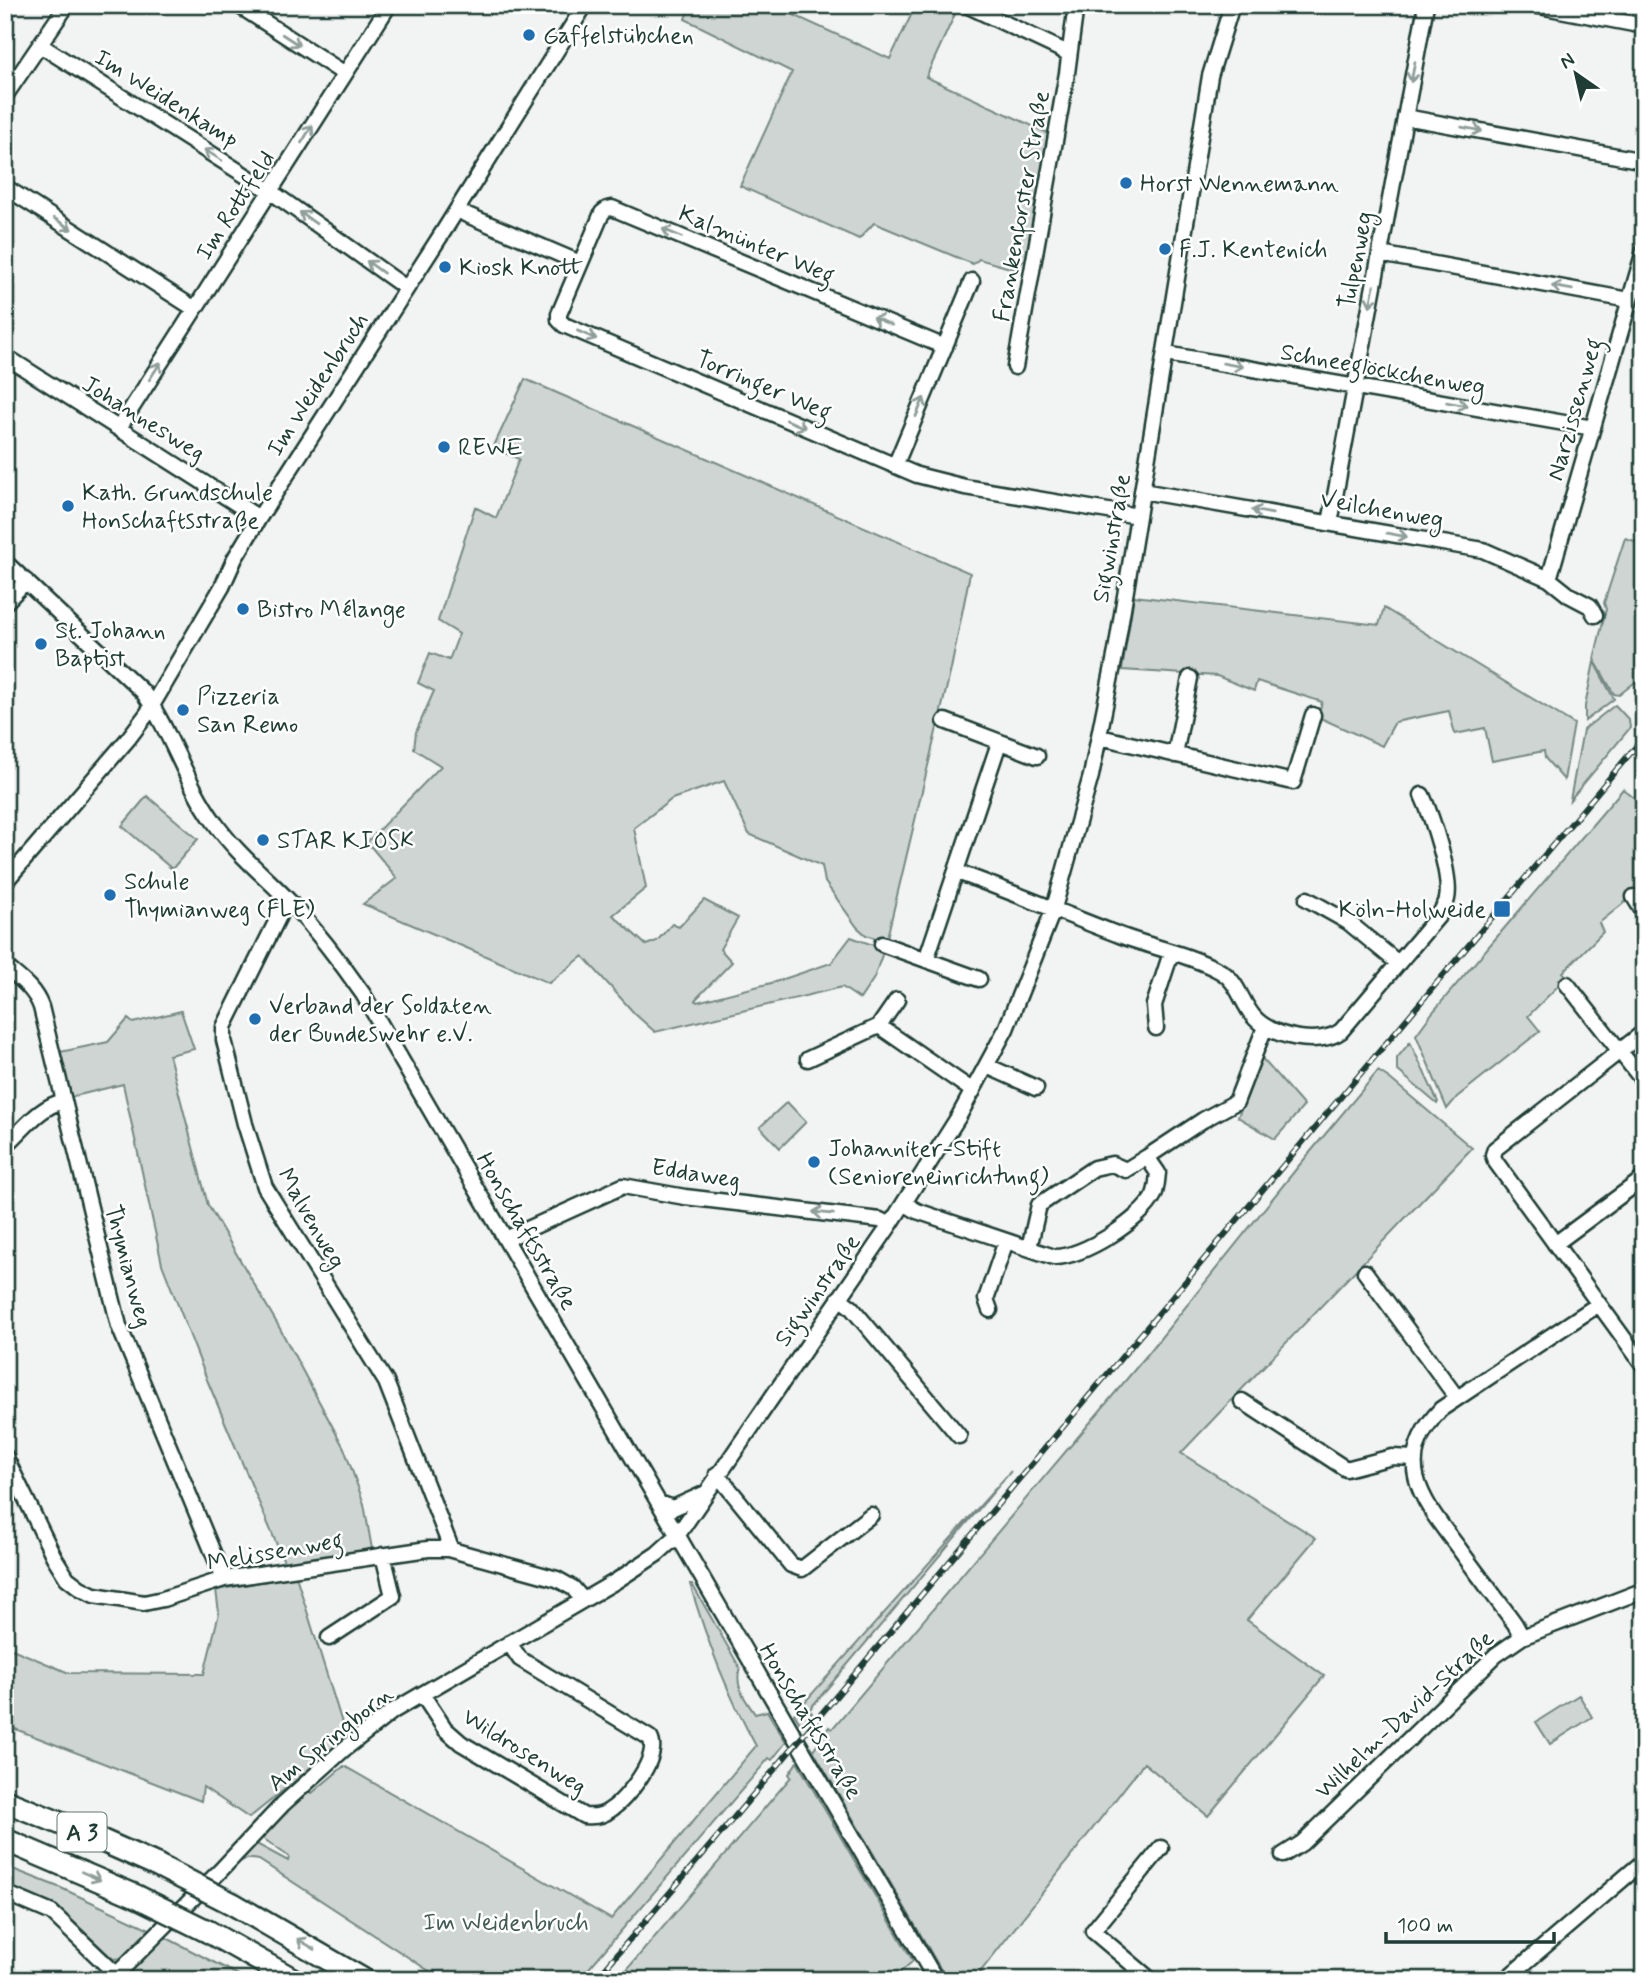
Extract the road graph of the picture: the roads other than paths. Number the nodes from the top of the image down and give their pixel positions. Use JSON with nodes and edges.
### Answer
{"nodes":[{"id":1,"x":67,"y":5,"type":"edge"},
{"id":2,"x":238,"y":5,"type":"edge"},
{"id":3,"x":389,"y":5,"type":"edge"},
{"id":4,"x":585,"y":5,"type":"edge"},
{"id":5,"x":966,"y":5,"type":"edge"},
{"id":6,"x":1076,"y":5,"type":"edge"},
{"id":7,"x":1232,"y":5,"type":"edge"},
{"id":8,"x":1426,"y":5,"type":"edge"},
{"id":9,"x":1534,"y":5,"type":"edge"},
{"id":10,"x":1644,"y":26,"type":"edge"},
{"id":11,"x":40,"y":45,"type":"junction"},
{"id":12,"x":1068,"y":52,"type":"junction"},
{"id":13,"x":345,"y":74,"type":"junction"},
{"id":14,"x":5,"y":96,"type":"edge"},
{"id":15,"x":1405,"y":117,"type":"junction"},
{"id":16,"x":1644,"y":160,"type":"edge"},
{"id":17,"x":5,"y":187,"type":"edge"},
{"id":18,"x":270,"y":191,"type":"junction"},
{"id":19,"x":465,"y":214,"type":"dead end"},
{"id":20,"x":1644,"y":251,"type":"edge"},
{"id":21,"x":1380,"y":254,"type":"junction"},
{"id":22,"x":580,"y":263,"type":"junction"},
{"id":23,"x":972,"y":281,"type":"dead end"},
{"id":24,"x":406,"y":288,"type":"junction"},
{"id":25,"x":1629,"y":300,"type":"junction"},
{"id":26,"x":195,"y":309,"type":"junction"},
{"id":27,"x":945,"y":347,"type":"junction"},
{"id":28,"x":1166,"y":354,"type":"junction"},
{"id":29,"x":5,"y":356,"type":"edge"},
{"id":30,"x":1015,"y":367,"type":"dead end"},
{"id":31,"x":1355,"y":387,"type":"junction"},
{"id":32,"x":119,"y":428,"type":"junction"},
{"id":33,"x":1593,"y":428,"type":"junction"},
{"id":34,"x":895,"y":466,"type":"junction"},
{"id":35,"x":1142,"y":491,"type":"junction"},
{"id":36,"x":1138,"y":516,"type":"junction"},
{"id":37,"x":259,"y":518,"type":"junction"},
{"id":38,"x":1329,"y":523,"type":"junction"},
{"id":39,"x":5,"y":562,"type":"edge"},
{"id":40,"x":1549,"y":579,"type":"junction"},
{"id":41,"x":26,"y":581,"type":"junction"},
{"id":42,"x":5,"y":603,"type":"edge"},
{"id":43,"x":1595,"y":615,"type":"dead end"},
{"id":44,"x":1190,"y":678,"type":"dead end"},
{"id":45,"x":152,"y":705,"type":"junction"},
{"id":46,"x":1313,"y":715,"type":"dead end"},
{"id":47,"x":945,"y":722,"type":"dead end"},
{"id":48,"x":1100,"y":737,"type":"junction"},
{"id":49,"x":999,"y":743,"type":"junction"},
{"id":50,"x":1175,"y":755,"type":"junction"},
{"id":51,"x":1037,"y":756,"type":"dead end"},
{"id":52,"x":1422,"y":795,"type":"dead end"},
{"id":53,"x":957,"y":872,"type":"junction"},
{"id":54,"x":5,"y":882,"type":"edge"},
{"id":55,"x":1633,"y":897,"type":"dead end"},
{"id":56,"x":1307,"y":899,"type":"dead end"},
{"id":57,"x":290,"y":902,"type":"junction"},
{"id":58,"x":1054,"y":908,"type":"junction"},
{"id":59,"x":1644,"y":913,"type":"edge"},
{"id":60,"x":882,"y":944,"type":"dead end"},
{"id":61,"x":1171,"y":953,"type":"junction"},
{"id":62,"x":926,"y":960,"type":"junction"},
{"id":63,"x":1398,"y":963,"type":"junction"},
{"id":64,"x":5,"y":966,"type":"edge"},
{"id":65,"x":979,"y":979,"type":"dead end"},
{"id":66,"x":1567,"y":984,"type":"dead end"},
{"id":67,"x":897,"y":1000,"type":"dead end"},
{"id":68,"x":879,"y":1026,"type":"junction"},
{"id":69,"x":1265,"y":1027,"type":"junction"},
{"id":70,"x":1156,"y":1028,"type":"dead end"},
{"id":71,"x":1644,"y":1032,"type":"edge"},
{"id":72,"x":1619,"y":1051,"type":"junction"},
{"id":73,"x":808,"y":1059,"type":"dead end"},
{"id":74,"x":987,"y":1066,"type":"junction"},
{"id":75,"x":1644,"y":1082,"type":"edge"},
{"id":76,"x":1036,"y":1088,"type":"dead end"},
{"id":77,"x":973,"y":1091,"type":"junction"},
{"id":78,"x":64,"y":1101,"type":"junction"},
{"id":79,"x":5,"y":1146,"type":"edge"},
{"id":80,"x":1147,"y":1157,"type":"junction"},
{"id":81,"x":1644,"y":1178,"type":"edge"},
{"id":82,"x":904,"y":1203,"type":"junction"},
{"id":83,"x":890,"y":1225,"type":"junction"},
{"id":84,"x":506,"y":1239,"type":"junction"},
{"id":85,"x":1006,"y":1241,"type":"junction"},
{"id":86,"x":1555,"y":1244,"type":"junction"},
{"id":87,"x":1029,"y":1248,"type":"junction"},
{"id":88,"x":1365,"y":1272,"type":"dead end"},
{"id":89,"x":839,"y":1298,"type":"junction"},
{"id":90,"x":1599,"y":1304,"type":"junction"},
{"id":91,"x":990,"y":1310,"type":"dead end"},
{"id":92,"x":1644,"y":1366,"type":"edge"},
{"id":93,"x":1457,"y":1398,"type":"junction"},
{"id":94,"x":1242,"y":1401,"type":"dead end"},
{"id":95,"x":959,"y":1436,"type":"dead end"},
{"id":96,"x":5,"y":1456,"type":"edge"},
{"id":97,"x":1415,"y":1458,"type":"junction"},
{"id":98,"x":717,"y":1474,"type":"junction"},
{"id":99,"x":705,"y":1493,"type":"junction"},
{"id":100,"x":659,"y":1503,"type":"junction"},
{"id":101,"x":872,"y":1515,"type":"dead end"},
{"id":102,"x":677,"y":1535,"type":"junction"},
{"id":103,"x":448,"y":1549,"type":"junction"},
{"id":104,"x":383,"y":1555,"type":"junction"},
{"id":105,"x":224,"y":1578,"type":"junction"},
{"id":106,"x":1644,"y":1590,"type":"edge"},
{"id":107,"x":583,"y":1600,"type":"junction"},
{"id":108,"x":1522,"y":1637,"type":"junction"},
{"id":109,"x":329,"y":1638,"type":"dead end"},
{"id":110,"x":509,"y":1643,"type":"junction"},
{"id":111,"x":422,"y":1694,"type":"junction"},
{"id":112,"x":5,"y":1801,"type":"edge"},
{"id":113,"x":5,"y":1840,"type":"edge"},
{"id":114,"x":1161,"y":1848,"type":"dead end"},
{"id":115,"x":1283,"y":1855,"type":"dead end"},
{"id":116,"x":1644,"y":1861,"type":"edge"},
{"id":117,"x":5,"y":1893,"type":"edge"},
{"id":118,"x":114,"y":1977,"type":"edge"},
{"id":119,"x":294,"y":1980,"type":"edge"},
{"id":120,"x":364,"y":1980,"type":"edge"},
{"id":121,"x":936,"y":1980,"type":"edge"},
{"id":122,"x":1151,"y":1980,"type":"edge"},
{"id":123,"x":1504,"y":1980,"type":"edge"}],
"edges":[{"from":1,"to":11,"type":"street"},
{"from":2,"to":13,"type":"street","one_way":true},
{"from":3,"to":13,"type":"street","name":"Im Rottfeld"},
{"from":4,"to":24,"type":"street","name":"Im Weidenbruch"},
{"from":5,"to":12,"type":"street"},
{"from":6,"to":12,"type":"street","name":"Frankenforster Straße"},
{"from":7,"to":28,"type":"street","name":"Sigwinstraße"},
{"from":8,"to":15,"type":"street","name":"Tulpenweg","one_way":true},
{"from":9,"to":10,"type":"street"},
{"from":11,"to":14,"type":"street"},
{"from":18,"to":11,"type":"street","name":"Im Weidenkamp","one_way":true},
{"from":12,"to":30,"type":"street","name":"Frankenforster Straße"},
{"from":18,"to":13,"type":"street","name":"Im Rottfeld","one_way":true},
{"from":15,"to":16,"type":"street","one_way":true},
{"from":15,"to":21,"type":"street","name":"Tulpenweg"},
{"from":17,"to":26,"type":"street","one_way":true},
{"from":24,"to":18,"type":"street","name":"Im Weidenkamp","one_way":true},
{"from":18,"to":26,"type":"street","name":"Im Rottfeld"},
{"from":19,"to":22,"type":"street"},
{"from":20,"to":25,"type":"street","name":"Narzissenweg"},
{"from":25,"to":21,"type":"street","one_way":true},
{"from":21,"to":31,"type":"street","name":"Tulpenweg","one_way":true},
{"from":27,"to":22,"type":"street","name":"Kalmünter Weg","one_way":true},
{"from":22,"to":34,"type":"street","name":"Torringer Weg","one_way":true},
{"from":23,"to":27,"type":"street"},
{"from":24,"to":37,"type":"street","name":"Im Weidenbruch"},
{"from":25,"to":33,"type":"street","name":"Narzissenweg"},
{"from":32,"to":26,"type":"street","name":"Im Rottfeld","one_way":true},
{"from":34,"to":27,"type":"street","one_way":true},
{"from":28,"to":31,"type":"street","name":"Schneeglöckchenweg","one_way":true},
{"from":28,"to":35,"type":"street","name":"Sigwinstraße"},
{"from":29,"to":32,"type":"street","name":"Johannesweg"},
{"from":31,"to":33,"type":"street","name":"Schneeglöckchenweg","one_way":true},
{"from":31,"to":38,"type":"street","name":"Tulpenweg"},
{"from":32,"to":37,"type":"street","name":"Johannesweg"},
{"from":33,"to":40,"type":"street","name":"Narzissenweg"},
{"from":34,"to":36,"type":"street","name":"Torringer Weg"},
{"from":35,"to":36,"type":"street","name":"Sigwinstraße"},
{"from":38,"to":35,"type":"street","name":"Veilchenweg","one_way":true},
{"from":36,"to":48,"type":"street","name":"Sigwinstraße"},
{"from":37,"to":45,"type":"street","name":"Im Weidenbruch"},
{"from":38,"to":40,"type":"street","name":"Veilchenweg","one_way":true},
{"from":39,"to":41,"type":"street","name":"Honschaftsstraße"},
{"from":40,"to":43,"type":"street","name":"Veilchenweg"},
{"from":41,"to":42,"type":"street"},
{"from":41,"to":45,"type":"street","name":"Honschaftsstraße"},
{"from":44,"to":50,"type":"street"},
{"from":45,"to":54,"type":"street","name":"Im Weidenbruch"},
{"from":45,"to":57,"type":"street","name":"Honschaftsstraße"},
{"from":46,"to":50,"type":"street"},
{"from":47,"to":49,"type":"street"},
{"from":48,"to":50,"type":"street"},
{"from":48,"to":58,"type":"street","name":"Sigwinstraße"},
{"from":49,"to":51,"type":"street"},
{"from":49,"to":53,"type":"street"},
{"from":52,"to":63,"type":"street"},
{"from":53,"to":58,"type":"street"},
{"from":53,"to":62,"type":"street"},
{"from":55,"to":59,"type":"street"},
{"from":56,"to":63,"type":"street"},
{"from":57,"to":84,"type":"street","name":"Honschaftsstraße"},
{"from":57,"to":103,"type":"street","name":"Malvenweg"},
{"from":58,"to":61,"type":"street"},
{"from":58,"to":74,"type":"street","name":"Sigwinstraße"},
{"from":60,"to":62,"type":"street"},
{"from":61,"to":69,"type":"street"},
{"from":61,"to":70,"type":"street"},
{"from":62,"to":65,"type":"street"},
{"from":63,"to":69,"type":"street"},
{"from":64,"to":78,"type":"street","name":"Thymianweg"},
{"from":66,"to":72,"type":"street"},
{"from":67,"to":68,"type":"street"},
{"from":68,"to":73,"type":"street"},
{"from":68,"to":77,"type":"street"},
{"from":69,"to":80,"type":"street"},
{"from":71,"to":72,"type":"street"},
{"from":72,"to":75,"type":"street"},
{"from":72,"to":86,"type":"street"},
{"from":74,"to":76,"type":"street"},
{"from":74,"to":77,"type":"street","name":"Sigwinstraße"},
{"from":77,"to":82,"type":"street","name":"Sigwinstraße"},
{"from":78,"to":79,"type":"street"},
{"from":78,"to":105,"type":"street","name":"Thymianweg"},
{"from":80,"to":87,"type":"street"},
{"from":80,"to":87,"type":"street"},
{"from":81,"to":86,"type":"street"},
{"from":82,"to":83,"type":"street","name":"Sigwinstraße"},
{"from":82,"to":85,"type":"street"},
{"from":83,"to":84,"type":"street","name":"Eddaweg","one_way":true},
{"from":83,"to":89,"type":"street","name":"Sigwinstraße"},
{"from":84,"to":100,"type":"street","name":"Honschaftsstraße"},
{"from":85,"to":87,"type":"street"},
{"from":85,"to":91,"type":"street"},
{"from":86,"to":90,"type":"street"},
{"from":88,"to":93,"type":"street"},
{"from":89,"to":95,"type":"street"},
{"from":89,"to":98,"type":"street","name":"Sigwinstraße"},
{"from":90,"to":92,"type":"street"},
{"from":90,"to":93,"type":"street"},
{"from":93,"to":97,"type":"street"},
{"from":94,"to":97,"type":"street"},
{"from":96,"to":105,"type":"street","name":"Melissenweg"},
{"from":97,"to":108,"type":"street"},
{"from":98,"to":99,"type":"street","name":"Sigwinstraße"},
{"from":98,"to":101,"type":"street"},
{"from":99,"to":100,"type":"street"},
{"from":99,"to":102,"type":"street","name":"Sigwinstraße"},
{"from":100,"to":102,"type":"street","name":"Honschaftsstraße"},
{"from":102,"to":107,"type":"street","name":"Am Springborn"},
{"from":102,"to":121,"type":"street","name":"Honschaftsstraße"},
{"from":103,"to":104,"type":"street","name":"Melissenweg"},
{"from":103,"to":107,"type":"street","name":"Melissenweg"},
{"from":104,"to":105,"type":"street","name":"Melissenweg"},
{"from":104,"to":109,"type":"street"},
{"from":106,"to":108,"type":"street","name":"Wilhelm-David-Straße"},
{"from":107,"to":110,"type":"street","name":"Am Springborn"},
{"from":108,"to":115,"type":"street","name":"Wilhelm-David-Straße"},
{"from":110,"to":111,"type":"street","name":"Am Springborn"},
{"from":110,"to":111,"type":"street","name":"Wildrosenweg"},
{"from":111,"to":118,"type":"street","name":"Am Springborn"},
{"from":120,"to":112,"type":"highway","number":"A 3","one_way":true,"bridge":true},
{"from":113,"to":119,"type":"highway","number":"A 3","one_way":true,"bridge":true},
{"from":114,"to":122,"type":"street"},
{"from":116,"to":123,"type":"street"},
{"from":117,"to":118,"type":"street","name":"Am Springborn"}]}
